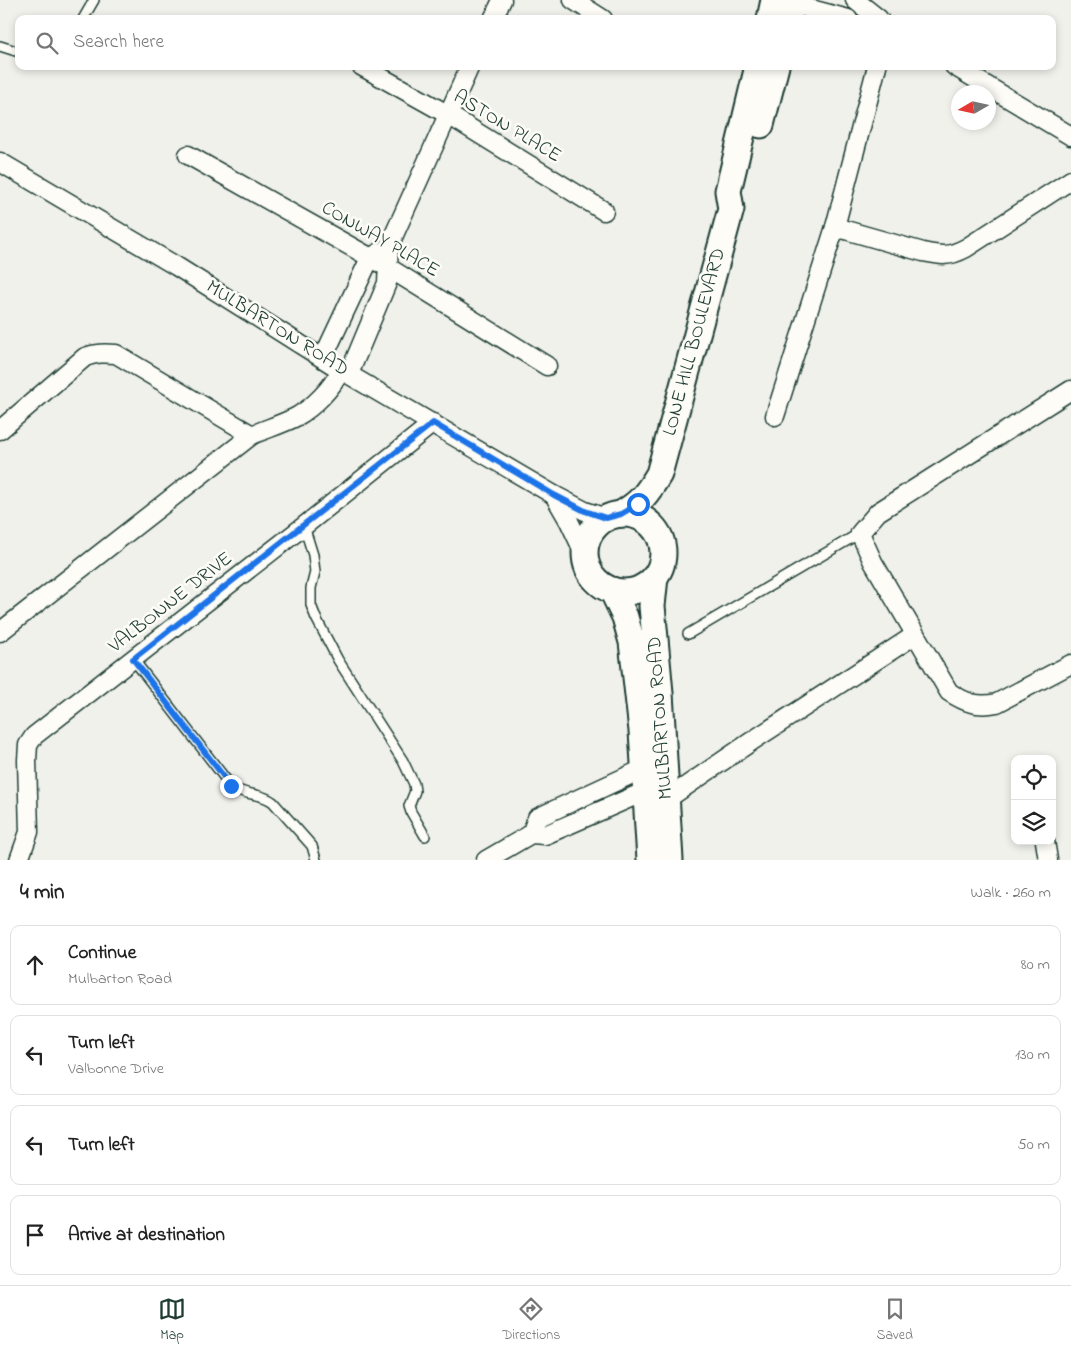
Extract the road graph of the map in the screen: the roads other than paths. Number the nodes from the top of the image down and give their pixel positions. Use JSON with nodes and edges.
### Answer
{"nodes":[{"id":1,"x":94,"y":0,"type":"edge"},
{"id":2,"x":502,"y":0,"type":"edge"},
{"id":3,"x":573,"y":0,"type":"edge"},
{"id":4,"x":856,"y":0,"type":"edge"},
{"id":5,"x":785,"y":5,"type":"edge"},
{"id":6,"x":85,"y":15,"type":"edge"},
{"id":7,"x":495,"y":15,"type":"edge"},
{"id":8,"x":597,"y":15,"type":"edge"},
{"id":9,"x":774,"y":15,"type":"edge"},
{"id":10,"x":830,"y":15,"type":"edge"},
{"id":11,"x":874,"y":15,"type":"edge"},
{"id":12,"x":0,"y":46,"type":"edge"},
{"id":13,"x":15,"y":51,"type":"edge"},
{"id":14,"x":368,"y":70,"type":"edge"},
{"id":15,"x":468,"y":70,"type":"edge"},
{"id":16,"x":757,"y":70,"type":"edge"},
{"id":17,"x":775,"y":70,"type":"edge"},
{"id":18,"x":876,"y":70,"type":"edge"},
{"id":19,"x":961,"y":70,"type":"edge"},
{"id":20,"x":447,"y":114,"type":"junction"},
{"id":21,"x":1071,"y":136,"type":"edge"},
{"id":22,"x":188,"y":155,"type":"dead end"},
{"id":23,"x":0,"y":162,"type":"edge"},
{"id":24,"x":1071,"y":180,"type":"edge"},
{"id":25,"x":731,"y":209,"type":"junction"},
{"id":26,"x":604,"y":211,"type":"dead end"},
{"id":27,"x":835,"y":227,"type":"junction"},
{"id":28,"x":389,"y":246,"type":"junction"},
{"id":29,"x":370,"y":258,"type":"junction"},
{"id":30,"x":389,"y":268,"type":"junction"},
{"id":31,"x":323,"y":358,"type":"junction"},
{"id":32,"x":547,"y":366,"type":"dead end"},
{"id":33,"x":345,"y":372,"type":"junction"},
{"id":34,"x":1071,"y":390,"type":"edge"},
{"id":35,"x":775,"y":416,"type":"dead end"},
{"id":36,"x":433,"y":423,"type":"junction"},
{"id":37,"x":0,"y":430,"type":"edge"},
{"id":38,"x":252,"y":435,"type":"junction"},
{"id":39,"x":659,"y":474,"type":"junction"},
{"id":40,"x":554,"y":495,"type":"junction"},
{"id":41,"x":614,"y":516,"type":"junction"},
{"id":42,"x":304,"y":526,"type":"junction"},
{"id":43,"x":860,"y":533,"type":"junction"},
{"id":44,"x":659,"y":535,"type":"junction"},
{"id":45,"x":585,"y":555,"type":"junction"},
{"id":46,"x":655,"y":577,"type":"junction"},
{"id":47,"x":612,"y":590,"type":"junction"},
{"id":48,"x":0,"y":632,"type":"edge"},
{"id":49,"x":688,"y":634,"type":"dead end"},
{"id":50,"x":915,"y":635,"type":"junction"},
{"id":51,"x":133,"y":659,"type":"junction"},
{"id":52,"x":1071,"y":664,"type":"edge"},
{"id":53,"x":651,"y":790,"type":"junction"},
{"id":54,"x":425,"y":836,"type":"dead end"},
{"id":55,"x":1046,"y":845,"type":"edge"},
{"id":56,"x":19,"y":860,"type":"edge"},
{"id":57,"x":316,"y":860,"type":"edge"},
{"id":58,"x":486,"y":860,"type":"edge"},
{"id":59,"x":650,"y":860,"type":"edge"},
{"id":60,"x":670,"y":860,"type":"edge"},
{"id":61,"x":1048,"y":860,"type":"edge"}],
"edges":[{"from":1,"to":6,"type":"lane"},
{"from":2,"to":7,"type":"street"},
{"from":3,"to":8,"type":"street"},
{"from":4,"to":11,"type":"street"},
{"from":5,"to":9,"type":"street"},
{"from":5,"to":10,"type":"street"},
{"from":12,"to":13,"type":"lane"},
{"from":14,"to":20,"type":"street","name":"ASTON PLACE"},
{"from":15,"to":20,"type":"street"},
{"from":16,"to":25,"type":"street","name":"LONE HILL BOULEVARD"},
{"from":17,"to":25,"type":"street","name":"LONE HILL BOULEVARD"},
{"from":18,"to":27,"type":"street"},
{"from":19,"to":21,"type":"street"},
{"from":20,"to":26,"type":"street","name":"ASTON PLACE"},
{"from":20,"to":28,"type":"street"},
{"from":22,"to":29,"type":"street","name":"CONWAY PLACE"},
{"from":23,"to":31,"type":"street","name":"MULBARTON ROAD"},
{"from":24,"to":27,"type":"street"},
{"from":25,"to":39,"type":"street","name":"LONE HILL BOULEVARD"},
{"from":27,"to":35,"type":"street"},
{"from":28,"to":29,"type":"street"},
{"from":28,"to":30,"type":"street"},
{"from":29,"to":30,"type":"street","name":"CONWAY PLACE"},
{"from":29,"to":31,"type":"street"},
{"from":30,"to":32,"type":"street","name":"CONWAY PLACE"},
{"from":30,"to":33,"type":"street"},
{"from":31,"to":33,"type":"street","name":"MULBARTON ROAD"},
{"from":33,"to":36,"type":"street","name":"MULBARTON ROAD"},
{"from":33,"to":38,"type":"street"},
{"from":34,"to":43,"type":"street"},
{"from":36,"to":40,"type":"street","name":"MULBARTON ROAD"},
{"from":36,"to":42,"type":"street","name":"VALBONNE DRIVE"},
{"from":37,"to":38,"type":"street"},
{"from":38,"to":48,"type":"street"},
{"from":39,"to":41,"type":"street","name":"LONE HILL BOULEVARD"},
{"from":39,"to":44,"type":"street","name":"LONE HILL BOULEVARD"},
{"from":40,"to":41,"type":"street","name":"MULBARTON ROAD"},
{"from":40,"to":45,"type":"street","name":"MULBARTON ROAD"},
{"from":41,"to":44,"type":"street","name":"MULBARTON ROAD"},
{"from":41,"to":45,"type":"street"},
{"from":42,"to":51,"type":"street","name":"VALBONNE DRIVE"},
{"from":42,"to":54,"type":"lane"},
{"from":43,"to":49,"type":"lane"},
{"from":43,"to":50,"type":"street"},
{"from":44,"to":46,"type":"street","name":"MULBARTON ROAD"},
{"from":45,"to":47,"type":"street","name":"MULBARTON ROAD"},
{"from":46,"to":47,"type":"street"},
{"from":46,"to":53,"type":"street","name":"MULBARTON ROAD"},
{"from":47,"to":53,"type":"street","name":"MULBARTON ROAD"},
{"from":50,"to":52,"type":"street"},
{"from":50,"to":53,"type":"street"},
{"from":51,"to":56,"type":"street","name":"VALBONNE DRIVE"},
{"from":51,"to":57,"type":"lane"},
{"from":53,"to":58,"type":"street"},
{"from":53,"to":59,"type":"street","name":"MULBARTON ROAD"},
{"from":53,"to":60,"type":"street","name":"MULBARTON ROAD"},
{"from":55,"to":61,"type":"street"}]}
